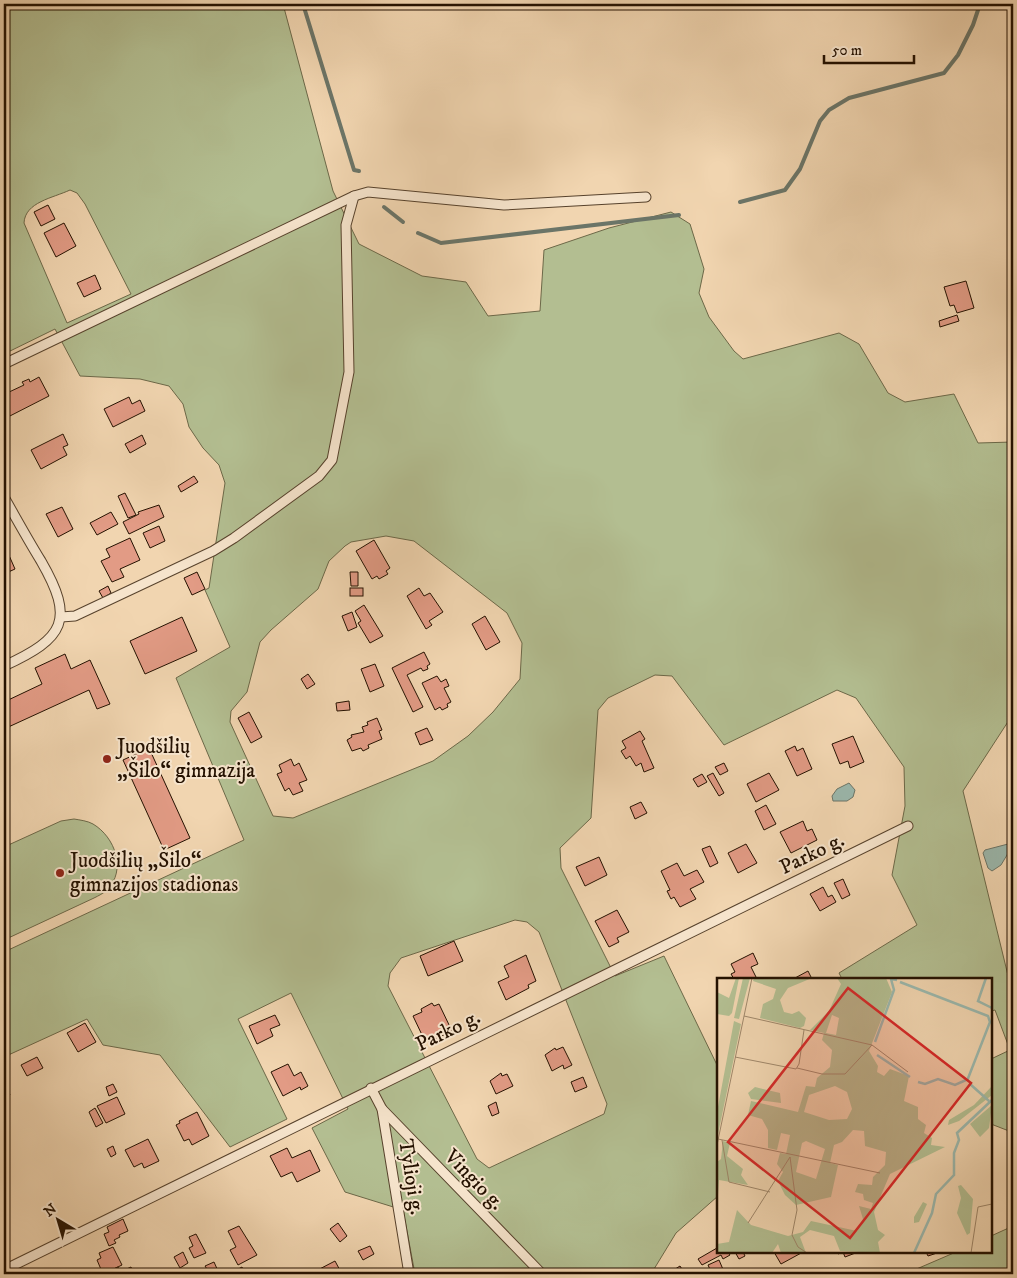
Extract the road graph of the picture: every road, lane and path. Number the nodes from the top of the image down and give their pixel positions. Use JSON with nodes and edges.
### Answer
{"nodes":[{"id":1,"x":354,"y":196,"type":"junction"},
{"id":2,"x":646,"y":197,"type":"dead end"},
{"id":3,"x":4,"y":364,"type":"edge"},
{"id":4,"x":4,"y":497,"type":"edge"},
{"id":5,"x":61,"y":617,"type":"junction"},
{"id":6,"x":4,"y":666,"type":"edge"},
{"id":7,"x":908,"y":826,"type":"dead end"},
{"id":8,"x":371,"y":1088,"type":"junction"},
{"id":9,"x":382,"y":1109,"type":"junction"},
{"id":10,"x":4,"y":1270,"type":"edge"},
{"id":11,"x":409,"y":1274,"type":"edge"},
{"id":12,"x":542,"y":1274,"type":"edge"}],
"edges":[{"from":1,"to":2,"type":"street"},
{"from":1,"to":3,"type":"street"},
{"from":1,"to":5,"type":"street"},
{"from":4,"to":5,"type":"street"},
{"from":5,"to":6,"type":"street"},
{"from":7,"to":8,"type":"street","name":"Parko g."},
{"from":8,"to":9,"type":"street","name":"Tylioji g."},
{"from":8,"to":10,"type":"street","name":"Parko g."},
{"from":9,"to":11,"type":"street","name":"Tylioji g."},
{"from":9,"to":12,"type":"street","name":"Vingio g."}]}
